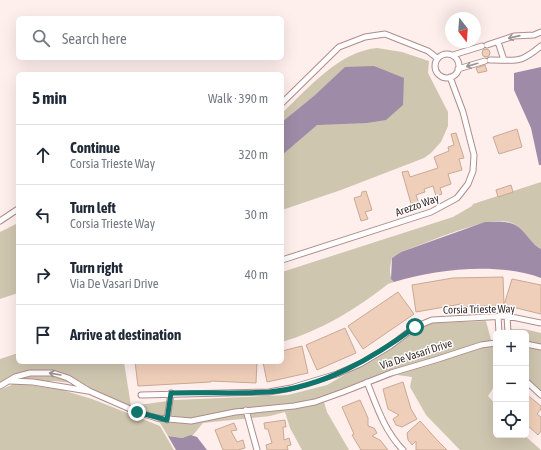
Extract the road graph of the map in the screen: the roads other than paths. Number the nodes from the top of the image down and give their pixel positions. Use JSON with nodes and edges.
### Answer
{"nodes":[{"id":1,"x":541,"y":32,"type":"edge"},
{"id":2,"x":498,"y":42,"type":"junction"},
{"id":3,"x":541,"y":46,"type":"edge"},
{"id":4,"x":453,"y":56,"type":"junction"},
{"id":5,"x":437,"y":58,"type":"junction"},
{"id":6,"x":504,"y":60,"type":"junction"},
{"id":7,"x":458,"y":69,"type":"junction"},
{"id":8,"x":450,"y":77,"type":"junction"},
{"id":9,"x":284,"y":101,"type":"edge"},
{"id":10,"x":16,"y":211,"type":"edge"},
{"id":11,"x":0,"y":221,"type":"edge"},
{"id":12,"x":284,"y":259,"type":"edge"},
{"id":13,"x":498,"y":316,"type":"junction"},
{"id":14,"x":508,"y":316,"type":"junction"},
{"id":15,"x":541,"y":323,"type":"edge"},
{"id":16,"x":498,"y":330,"type":"edge"},
{"id":17,"x":508,"y":330,"type":"edge"},
{"id":18,"x":493,"y":343,"type":"edge"},
{"id":19,"x":529,"y":345,"type":"edge"},
{"id":20,"x":541,"y":347,"type":"edge"},
{"id":21,"x":10,"y":382,"type":"junction"},
{"id":22,"x":367,"y":382,"type":"junction"},
{"id":23,"x":529,"y":384,"type":"edge"},
{"id":24,"x":0,"y":386,"type":"edge"},
{"id":25,"x":89,"y":391,"type":"junction"},
{"id":26,"x":171,"y":393,"type":"junction"},
{"id":27,"x":141,"y":395,"type":"dead end"},
{"id":28,"x":541,"y":395,"type":"edge"},
{"id":29,"x":246,"y":410,"type":"junction"},
{"id":30,"x":167,"y":420,"type":"junction"},
{"id":31,"x":257,"y":450,"type":"edge"},
{"id":32,"x":403,"y":450,"type":"edge"}],
"edges":[{"from":1,"to":2,"type":"street","one_way":true},
{"from":2,"to":4,"type":"street"},
{"from":2,"to":6,"type":"street"},
{"from":3,"to":6,"type":"street"},
{"from":4,"to":5,"type":"street"},
{"from":4,"to":7,"type":"street"},
{"from":5,"to":8,"type":"street"},
{"from":5,"to":9,"type":"street"},
{"from":6,"to":7,"type":"street","one_way":true},
{"from":7,"to":8,"type":"street"},
{"from":8,"to":12,"type":"street","name":"Arezzo Way"},
{"from":10,"to":11,"type":"street"},
{"from":13,"to":14,"type":"street","name":"Corsia Trieste Way"},
{"from":13,"to":16,"type":"street"},
{"from":13,"to":26,"type":"street","name":"Corsia Trieste Way"},
{"from":14,"to":15,"type":"street","name":"Corsia Trieste Way"},
{"from":14,"to":17,"type":"street"},
{"from":18,"to":22,"type":"street","name":"Via De Vasari Drive"},
{"from":19,"to":20,"type":"street"},
{"from":21,"to":24,"type":"street","name":"Via De Vasari Drive"},
{"from":21,"to":25,"type":"street","name":"Via De Vasari Drive"},
{"from":25,"to":21,"type":"street","name":"Via De Vasari Drive","one_way":true},
{"from":22,"to":29,"type":"street","name":"Via De Vasari Drive"},
{"from":22,"to":32,"type":"street"},
{"from":23,"to":28,"type":"street"},
{"from":25,"to":30,"type":"street","name":"Via De Vasari Drive"},
{"from":26,"to":27,"type":"street","name":"Corsia Trieste Way"},
{"from":26,"to":30,"type":"street"},
{"from":29,"to":30,"type":"street","name":"Via De Vasari Drive"},
{"from":29,"to":31,"type":"street"}]}
